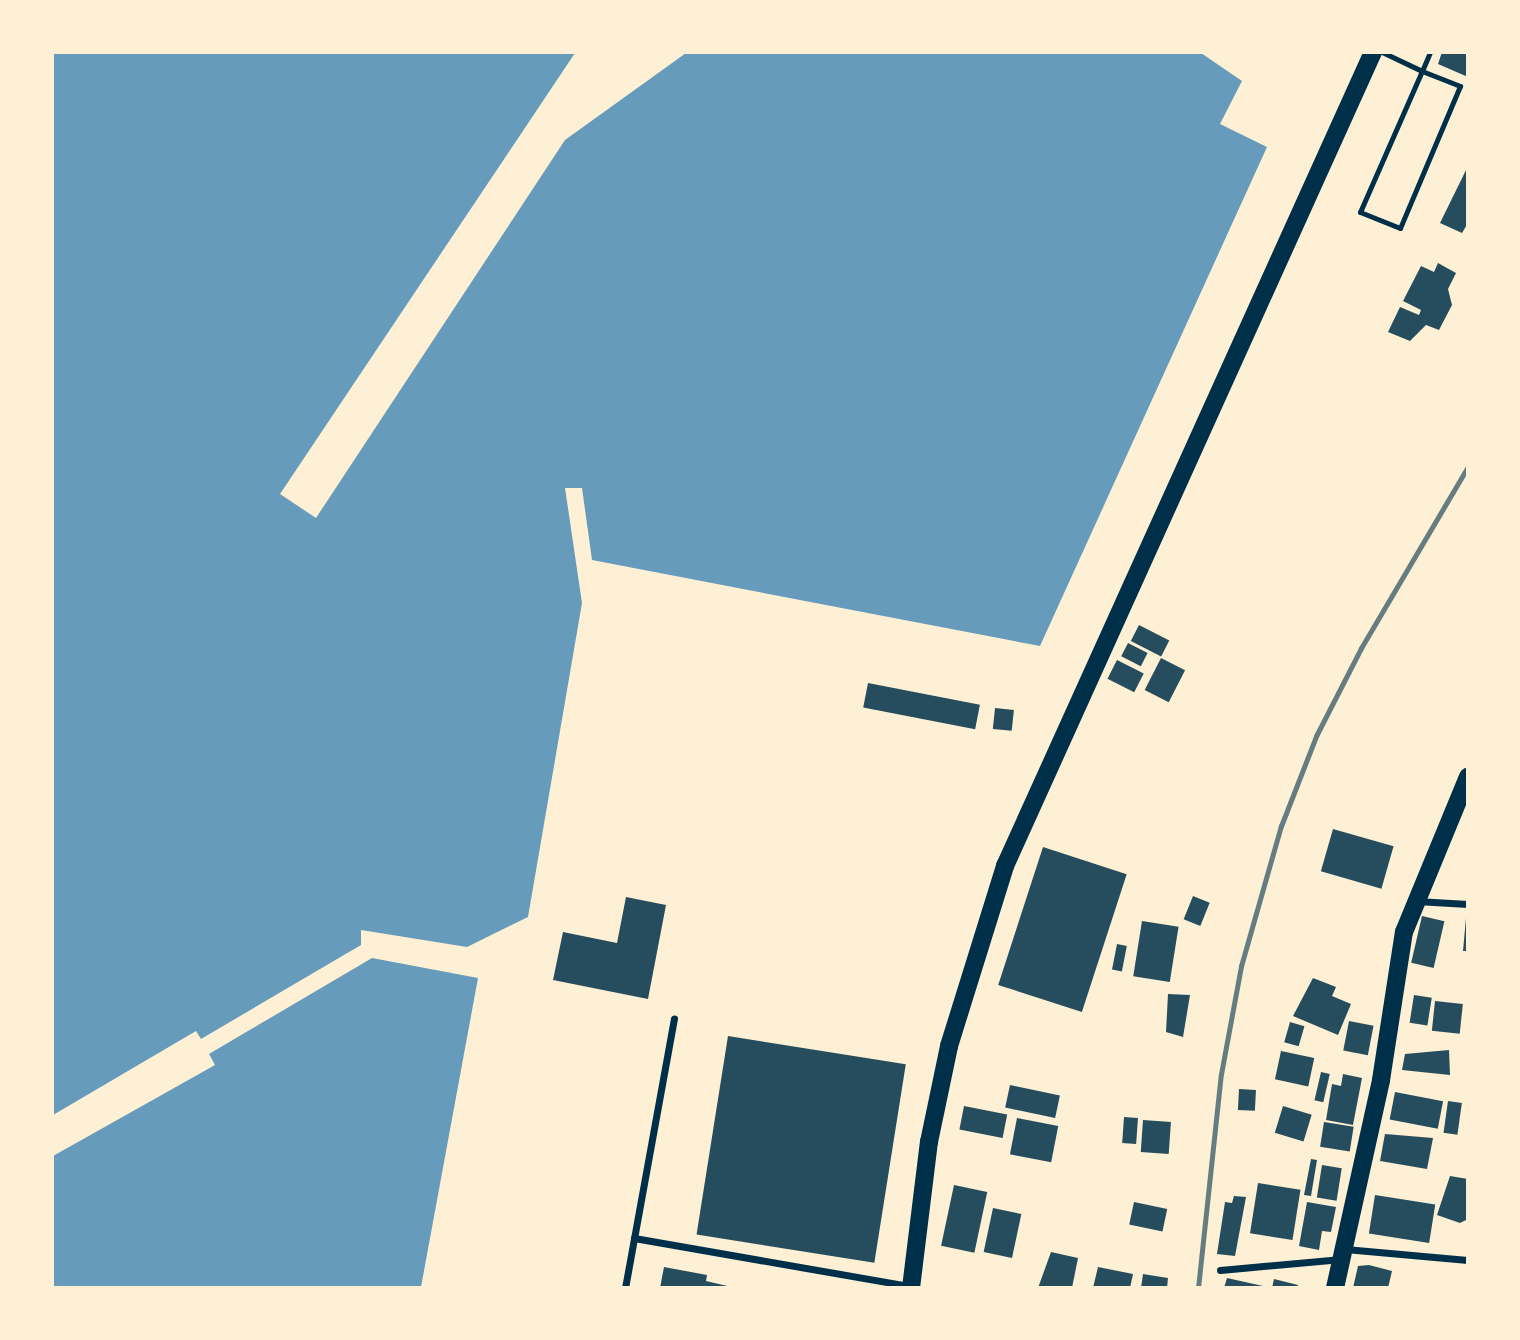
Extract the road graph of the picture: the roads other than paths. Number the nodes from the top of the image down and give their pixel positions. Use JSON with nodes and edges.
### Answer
{"nodes":[{"id":1,"x":1373,"y":52,"type":"edge"},
{"id":2,"x":1382,"y":52,"type":"edge"},
{"id":3,"x":1430,"y":52,"type":"edge"},
{"id":4,"x":1422,"y":71,"type":"junction"},
{"id":5,"x":1468,"y":777,"type":"edge"},
{"id":6,"x":1412,"y":901,"type":"junction"},
{"id":7,"x":1468,"y":904,"type":"edge"},
{"id":8,"x":674,"y":1018,"type":"dead end"},
{"id":9,"x":634,"y":1238,"type":"junction"},
{"id":10,"x":1344,"y":1254,"type":"junction"},
{"id":11,"x":1468,"y":1260,"type":"edge"},
{"id":12,"x":1220,"y":1270,"type":"dead end"},
{"id":13,"x":625,"y":1287,"type":"edge"},
{"id":14,"x":911,"y":1287,"type":"edge"},
{"id":15,"x":1335,"y":1287,"type":"edge"}],
"edges":[{"from":1,"to":14,"type":"main road"},
{"from":2,"to":4,"type":"lane"},
{"from":3,"to":4,"type":"lane"},
{"from":4,"to":4,"type":"lane"},
{"from":5,"to":6,"type":"main road"},
{"from":6,"to":7,"type":"street"},
{"from":6,"to":10,"type":"main road"},
{"from":8,"to":9,"type":"street"},
{"from":9,"to":13,"type":"street"},
{"from":9,"to":14,"type":"street"},
{"from":10,"to":11,"type":"street"},
{"from":10,"to":12,"type":"street"},
{"from":10,"to":15,"type":"main road"}]}
